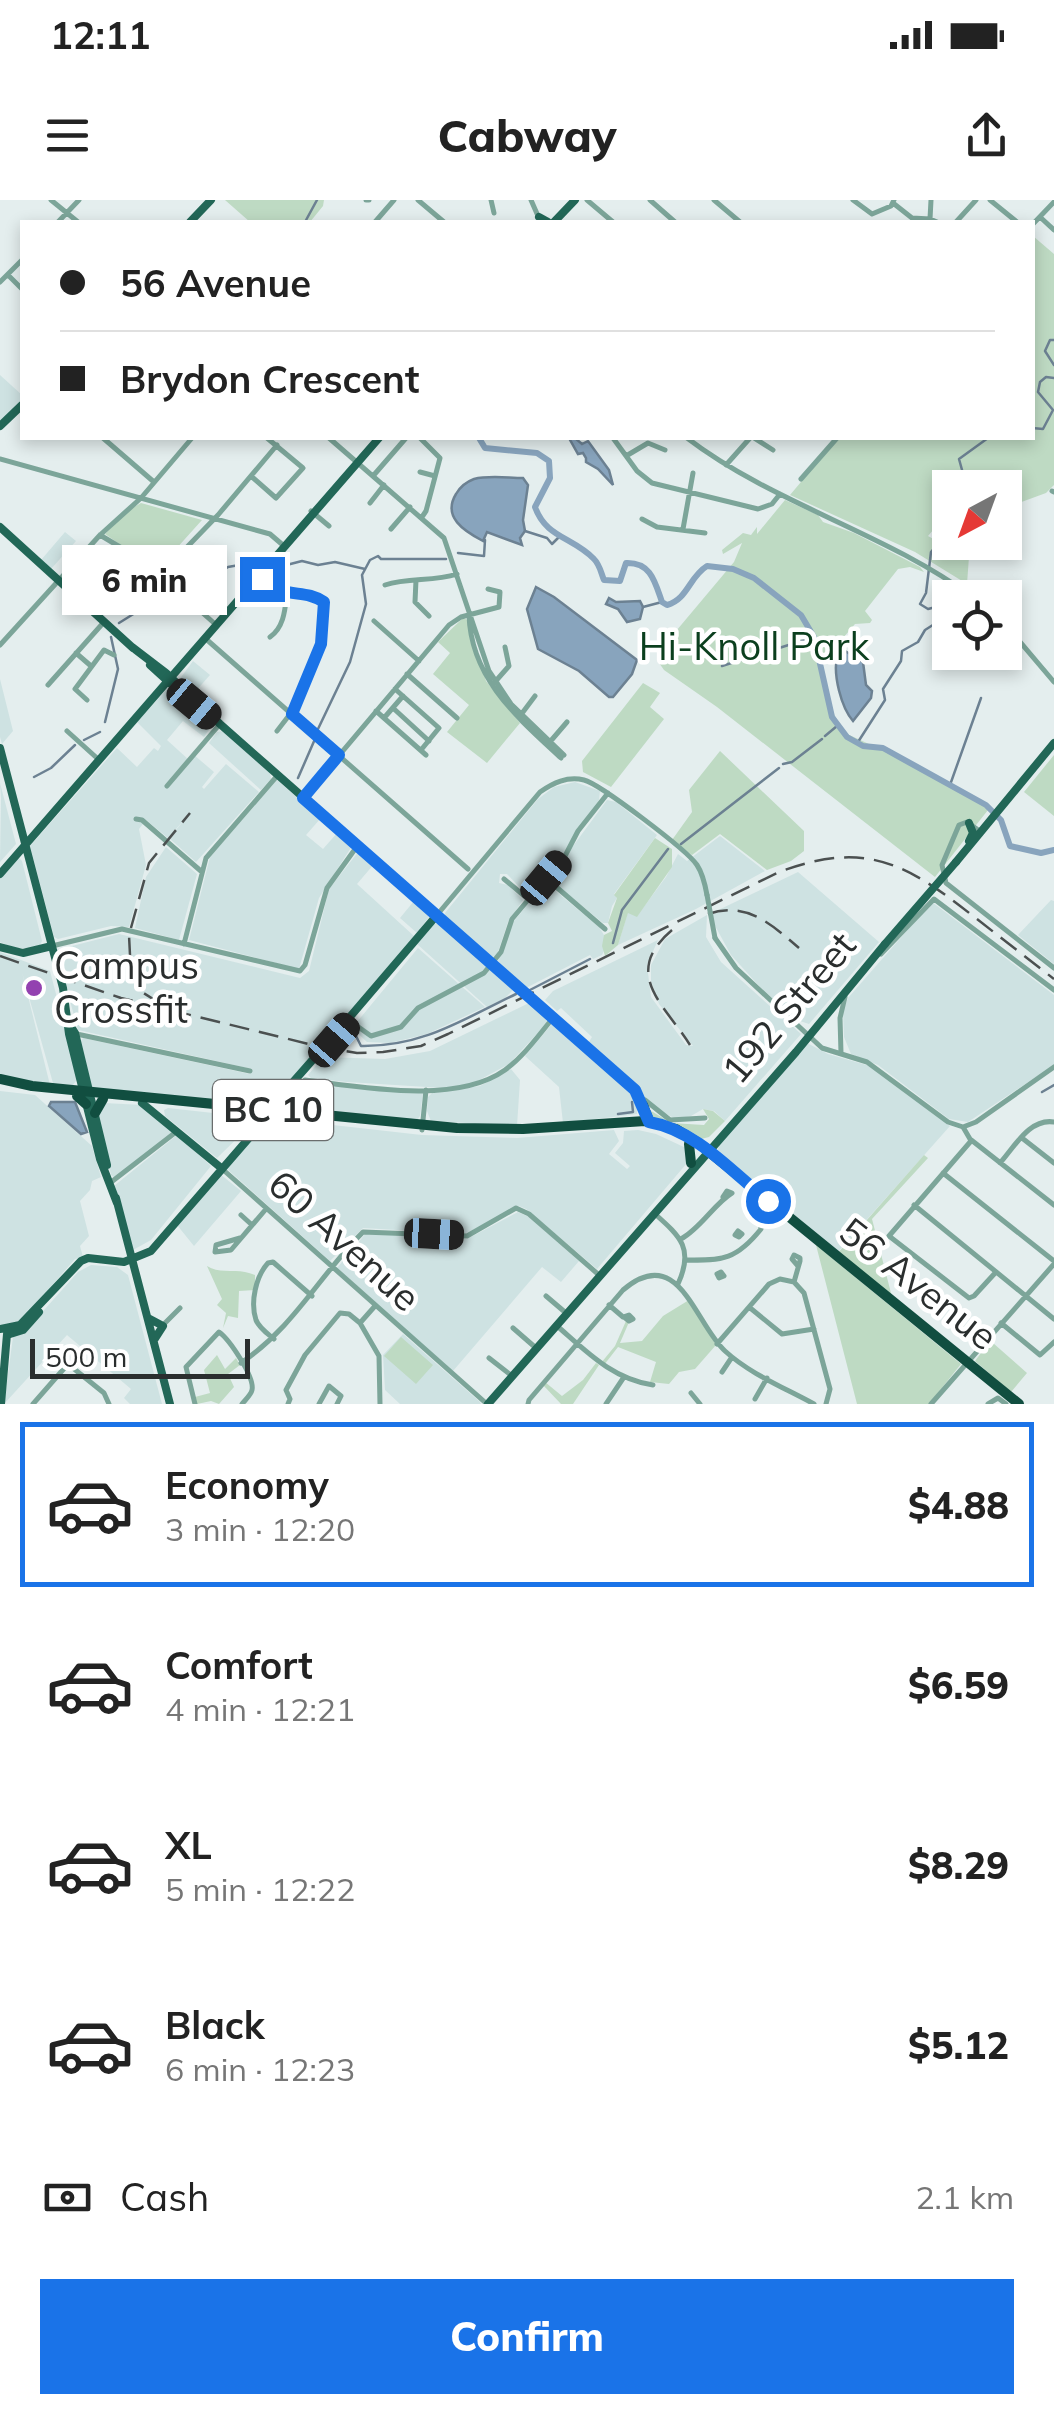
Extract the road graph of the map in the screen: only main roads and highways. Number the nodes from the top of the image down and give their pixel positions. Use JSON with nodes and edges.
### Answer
{"nodes":[{"id":1,"x":211,"y":200,"type":"edge"},
{"id":2,"x":577,"y":200,"type":"edge"},
{"id":3,"x":192,"y":220,"type":"edge"},
{"id":4,"x":551,"y":220,"type":"edge"},
{"id":5,"x":20,"y":407,"type":"edge"},
{"id":6,"x":0,"y":429,"type":"edge"},
{"id":7,"x":374,"y":440,"type":"edge"},
{"id":8,"x":0,"y":529,"type":"edge"},
{"id":9,"x":258,"y":575,"type":"junction"},
{"id":10,"x":169,"y":679,"type":"junction"},
{"id":11,"x":1054,"y":743,"type":"edge"},
{"id":12,"x":0,"y":748,"type":"edge"},
{"id":13,"x":98,"y":759,"type":"junction"},
{"id":14,"x":0,"y":768,"type":"edge"},
{"id":15,"x":969,"y":823,"type":"road end"},
{"id":16,"x":26,"y":830,"type":"junction"},
{"id":17,"x":22,"y":845,"type":"junction"},
{"id":18,"x":956,"y":859,"type":"junction"},
{"id":19,"x":0,"y":866,"type":"edge"},
{"id":20,"x":0,"y":874,"type":"edge"},
{"id":21,"x":445,"y":906,"type":"road end"},
{"id":22,"x":428,"y":907,"type":"junction"},
{"id":23,"x":437,"y":915,"type":"junction"},
{"id":24,"x":883,"y":942,"type":"junction"},
{"id":25,"x":0,"y":947,"type":"edge"},
{"id":26,"x":46,"y":949,"type":"junction"},
{"id":27,"x":848,"y":978,"type":"junction"},
{"id":28,"x":838,"y":999,"type":"junction"},
{"id":29,"x":808,"y":1034,"type":"junction"},
{"id":30,"x":0,"y":1082,"type":"edge"},
{"id":31,"x":88,"y":1095,"type":"junction"},
{"id":32,"x":142,"y":1103,"type":"junction"},
{"id":33,"x":644,"y":1103,"type":"junction"},
{"id":34,"x":164,"y":1105,"type":"junction"},
{"id":35,"x":166,"y":1119,"type":"junction"},
{"id":36,"x":634,"y":1120,"type":"junction"},
{"id":37,"x":649,"y":1122,"type":"junction"},
{"id":38,"x":424,"y":1124,"type":"junction"},
{"id":39,"x":706,"y":1148,"type":"junction"},
{"id":40,"x":691,"y":1163,"type":"joint"},
{"id":41,"x":218,"y":1166,"type":"junction"},
{"id":42,"x":653,"y":1212,"type":"junction"},
{"id":43,"x":143,"y":1256,"type":"junction"},
{"id":44,"x":129,"y":1261,"type":"junction"},
{"id":45,"x":135,"y":1271,"type":"junction"},
{"id":46,"x":145,"y":1316,"type":"junction"},
{"id":47,"x":4,"y":1333,"type":"edge"},
{"id":48,"x":152,"y":1341,"type":"junction"},
{"id":49,"x":5,"y":1366,"type":"junction"},
{"id":50,"x":2,"y":1404,"type":"edge"},
{"id":51,"x":170,"y":1404,"type":"edge"},
{"id":52,"x":487,"y":1404,"type":"edge"},
{"id":53,"x":1019,"y":1404,"type":"edge"}],
"edges":[{"from":1,"to":3,"type":"main road"},
{"from":2,"to":4,"type":"main road"},
{"from":5,"to":6,"type":"main road"},
{"from":7,"to":9,"type":"main road"},
{"from":8,"to":10,"type":"main road"},
{"from":9,"to":10,"type":"main road"},
{"from":9,"to":10,"type":"main road"},
{"from":10,"to":13,"type":"main road"},
{"from":10,"to":22,"type":"main road"},
{"from":11,"to":18,"type":"main road","name":"192 Street"},
{"from":12,"to":16,"type":"main road"},
{"from":13,"to":16,"type":"main road"},
{"from":13,"to":17,"type":"main road"},
{"from":14,"to":17,"type":"main road"},
{"from":15,"to":18,"type":"main road"},
{"from":16,"to":17,"type":"main road"},
{"from":17,"to":19,"type":"main road"},
{"from":17,"to":20,"type":"main road"},
{"from":17,"to":26,"type":"main road"},
{"from":18,"to":24,"type":"main road","name":"192 Street","bridge":true},
{"from":21,"to":22,"type":"main road"},
{"from":22,"to":23,"type":"main road"},
{"from":23,"to":33,"type":"main road"},
{"from":23,"to":41,"type":"main road","bridge":true},
{"from":24,"to":27,"type":"main road","name":"192 Street"},
{"from":24,"to":28,"type":"main road","name":"192 Street"},
{"from":25,"to":26,"type":"main road"},
{"from":26,"to":31,"type":"main road"},
{"from":27,"to":28,"type":"main road"},
{"from":27,"to":29,"type":"main road","name":"192 Street"},
{"from":28,"to":29,"type":"main road","name":"192 Street"},
{"from":29,"to":39,"type":"main road","name":"192 Street"},
{"from":30,"to":31,"type":"highway","number":"BC 10"},
{"from":31,"to":32,"type":"highway","number":"BC 10"},
{"from":31,"to":38,"type":"highway","number":"BC 10"},
{"from":31,"to":44,"type":"main road"},
{"from":32,"to":34,"type":"highway","number":"BC 10"},
{"from":32,"to":35,"type":"main road","name":"60 Avenue"},
{"from":33,"to":36,"type":"highway"},
{"from":33,"to":37,"type":"highway"},
{"from":34,"to":35,"type":"main road"},
{"from":34,"to":38,"type":"highway","number":"BC 10"},
{"from":35,"to":41,"type":"main road","name":"60 Avenue"},
{"from":36,"to":37,"type":"highway","number":"BC 10"},
{"from":36,"to":38,"type":"highway","number":"BC 10"},
{"from":37,"to":39,"type":"highway","number":"BC 10"},
{"from":38,"to":39,"type":"highway","number":"BC 10"},
{"from":39,"to":40,"type":"highway"},
{"from":39,"to":42,"type":"main road","name":"192 Street"},
{"from":39,"to":53,"type":"highway","name":"56 Avenue","number":"BC 10"},
{"from":40,"to":42,"type":"main road","name":"192 Street"},
{"from":41,"to":43,"type":"main road"},
{"from":42,"to":52,"type":"main road","name":"192 Street"},
{"from":43,"to":44,"type":"main road"},
{"from":43,"to":45,"type":"main road"},
{"from":44,"to":45,"type":"main road"},
{"from":44,"to":46,"type":"main road"},
{"from":44,"to":47,"type":"main road"},
{"from":45,"to":46,"type":"main road"},
{"from":46,"to":48,"type":"main road"},
{"from":46,"to":48,"type":"main road"},
{"from":47,"to":49,"type":"main road"},
{"from":47,"to":49,"type":"main road"},
{"from":48,"to":51,"type":"main road"},
{"from":49,"to":50,"type":"main road"}]}
